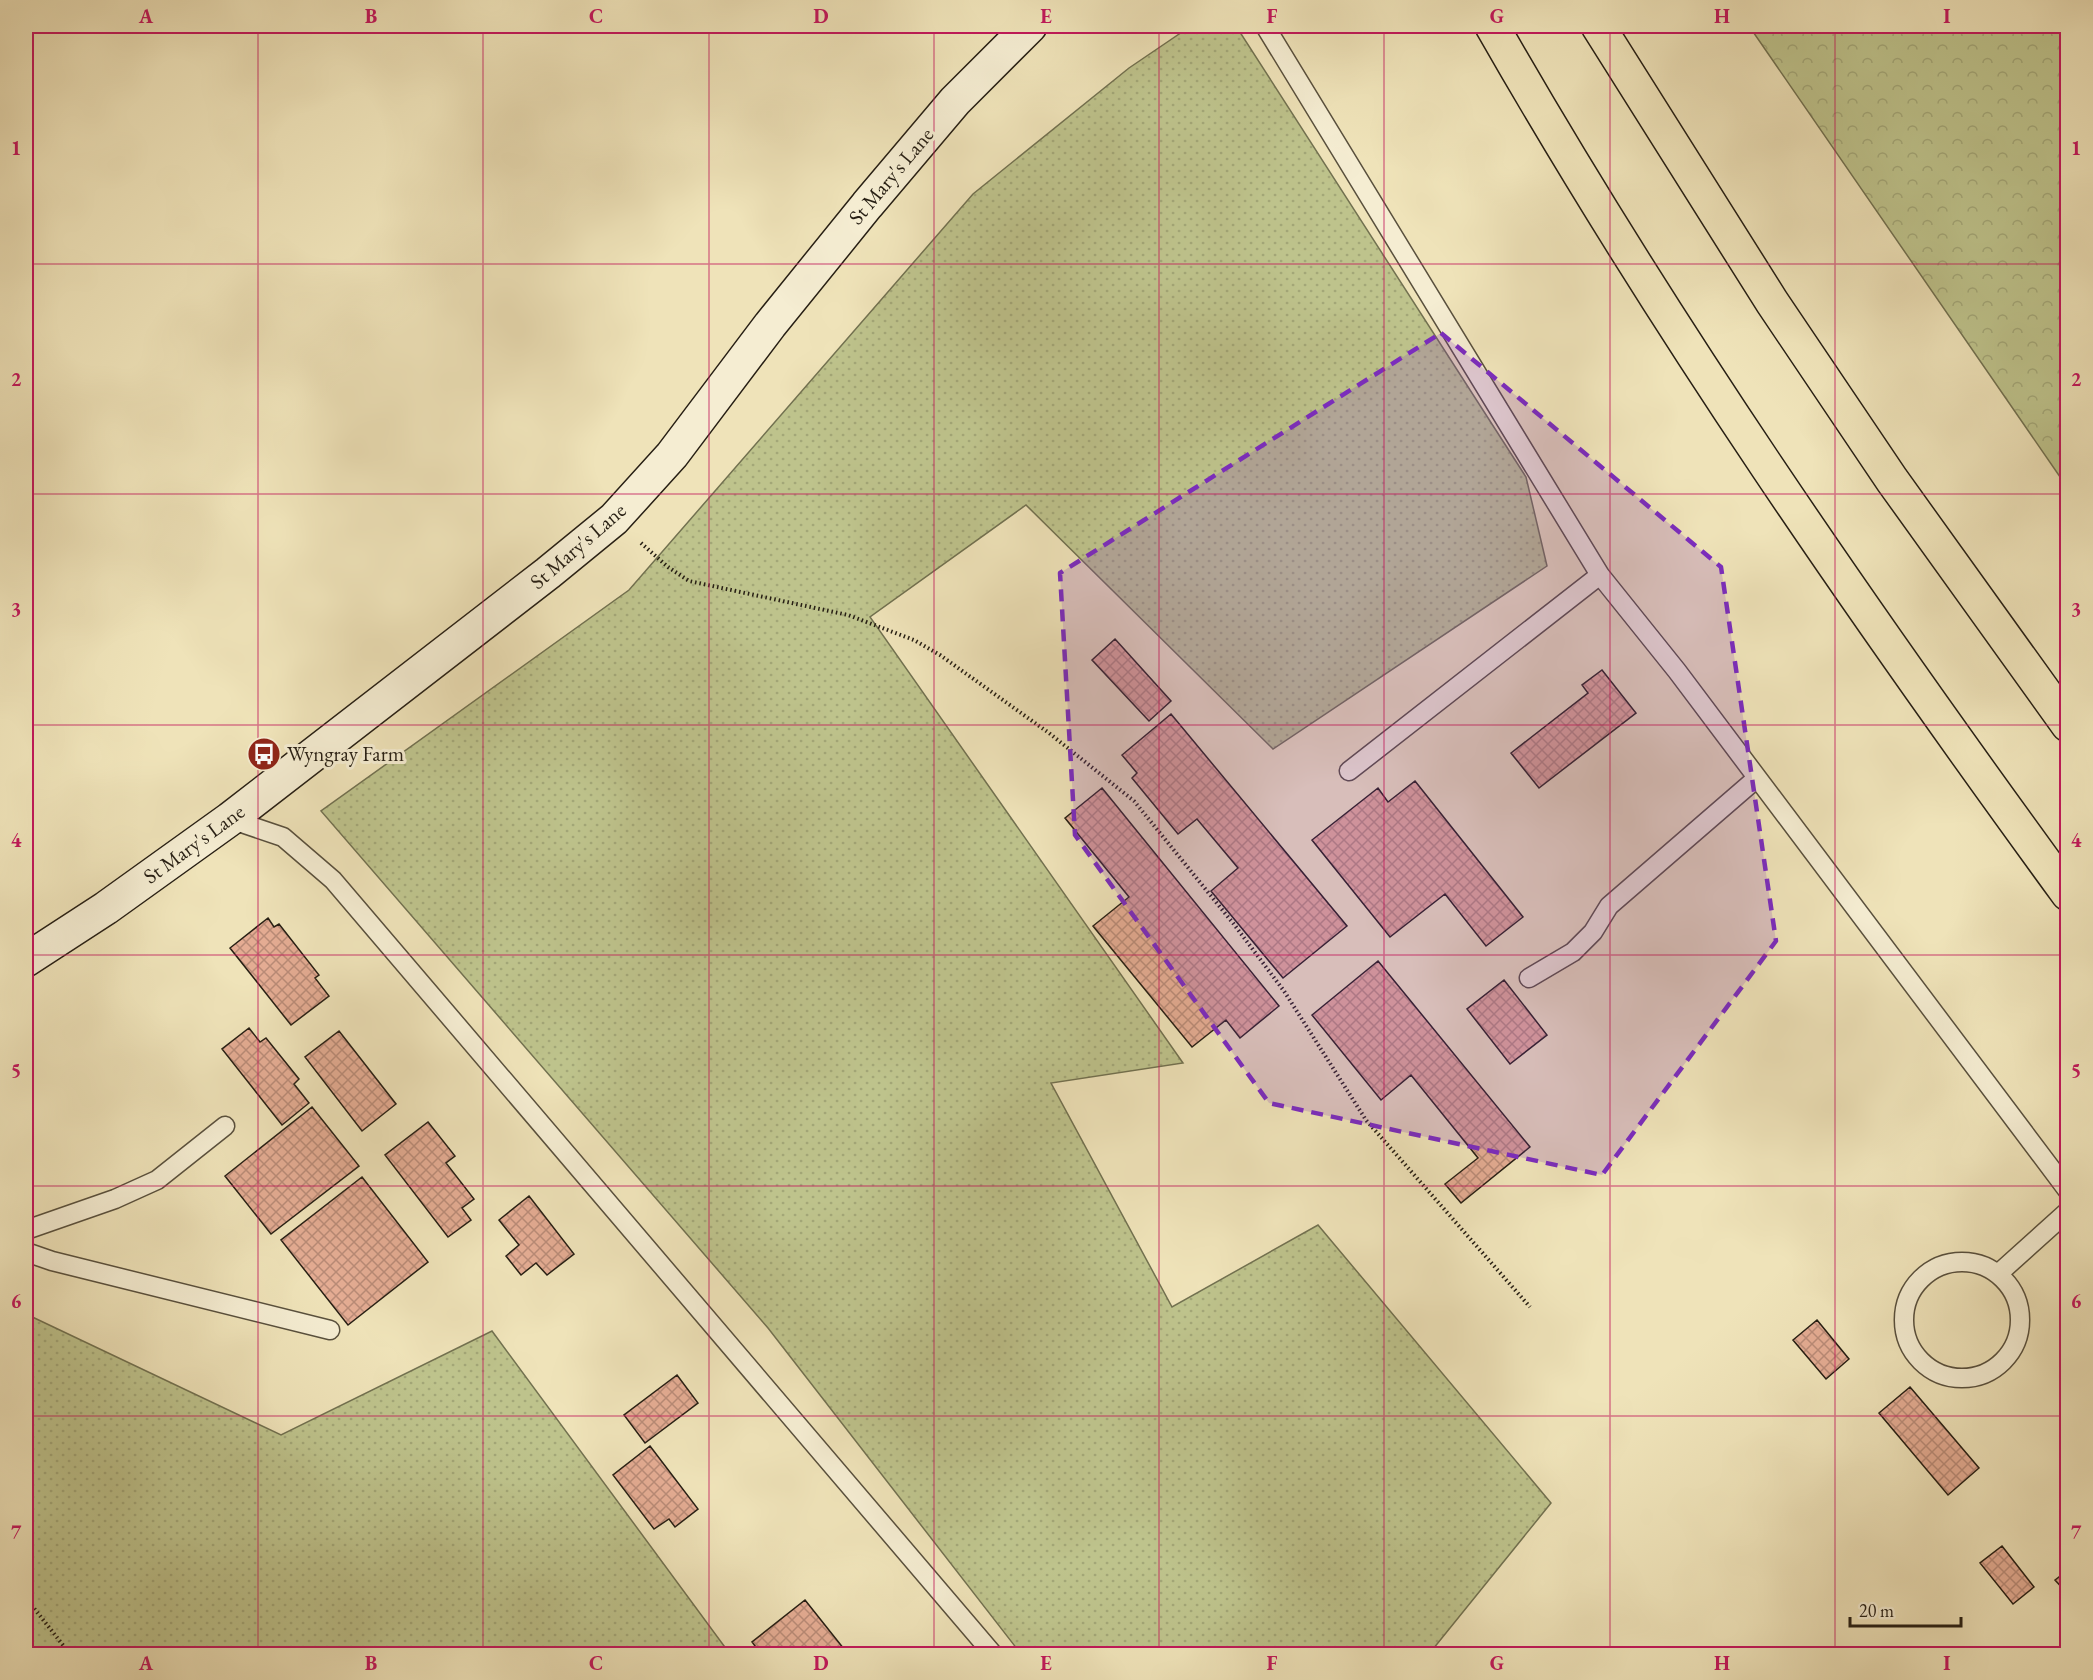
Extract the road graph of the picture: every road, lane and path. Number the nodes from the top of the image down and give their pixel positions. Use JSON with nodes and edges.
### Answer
{"nodes":[{"id":1,"x":1030,"y":26,"type":"edge"},
{"id":2,"x":1265,"y":26,"type":"edge"},
{"id":3,"x":1492,"y":26,"type":"edge"},
{"id":4,"x":1598,"y":26,"type":"edge"},
{"id":5,"x":614,"y":519,"type":"junction"},
{"id":6,"x":1600,"y":574,"type":"junction"},
{"id":7,"x":2067,"y":725,"type":"edge"},
{"id":8,"x":1349,"y":771,"type":"dead end"},
{"id":9,"x":1757,"y":778,"type":"junction"},
{"id":10,"x":230,"y":819,"type":"junction"},
{"id":11,"x":2067,"y":894,"type":"edge"},
{"id":12,"x":26,"y":960,"type":"edge"},
{"id":13,"x":1529,"y":978,"type":"dead end"},
{"id":14,"x":225,"y":1126,"type":"dead end"},
{"id":15,"x":2067,"y":1191,"type":"edge"},
{"id":16,"x":2067,"y":1210,"type":"edge"},
{"id":17,"x":26,"y":1230,"type":"edge"},
{"id":18,"x":26,"y":1252,"type":"edge"},
{"id":19,"x":1998,"y":1274,"type":"junction"},
{"id":20,"x":1530,"y":1307,"type":"dead end"},
{"id":21,"x":330,"y":1330,"type":"dead end"},
{"id":22,"x":26,"y":1598,"type":"edge"},
{"id":23,"x":70,"y":1654,"type":"edge"},
{"id":24,"x":993,"y":1654,"type":"edge"}],
"edges":[{"from":1,"to":5,"type":"main road","name":"St Mary's Lane"},
{"from":2,"to":6,"type":"lane"},
{"from":3,"to":11,"type":"highway"},
{"from":4,"to":7,"type":"highway"},
{"from":5,"to":10,"type":"main road","name":"St Mary's Lane"},
{"from":5,"to":20,"type":"path"},
{"from":6,"to":8,"type":"lane"},
{"from":6,"to":9,"type":"lane"},
{"from":9,"to":13,"type":"lane"},
{"from":9,"to":15,"type":"lane"},
{"from":10,"to":12,"type":"main road","name":"St Mary's Lane"},
{"from":10,"to":24,"type":"lane"},
{"from":14,"to":17,"type":"lane"},
{"from":16,"to":19,"type":"lane"},
{"from":18,"to":21,"type":"lane"},
{"from":19,"to":19,"type":"lane"},
{"from":22,"to":23,"type":"path"}]}
